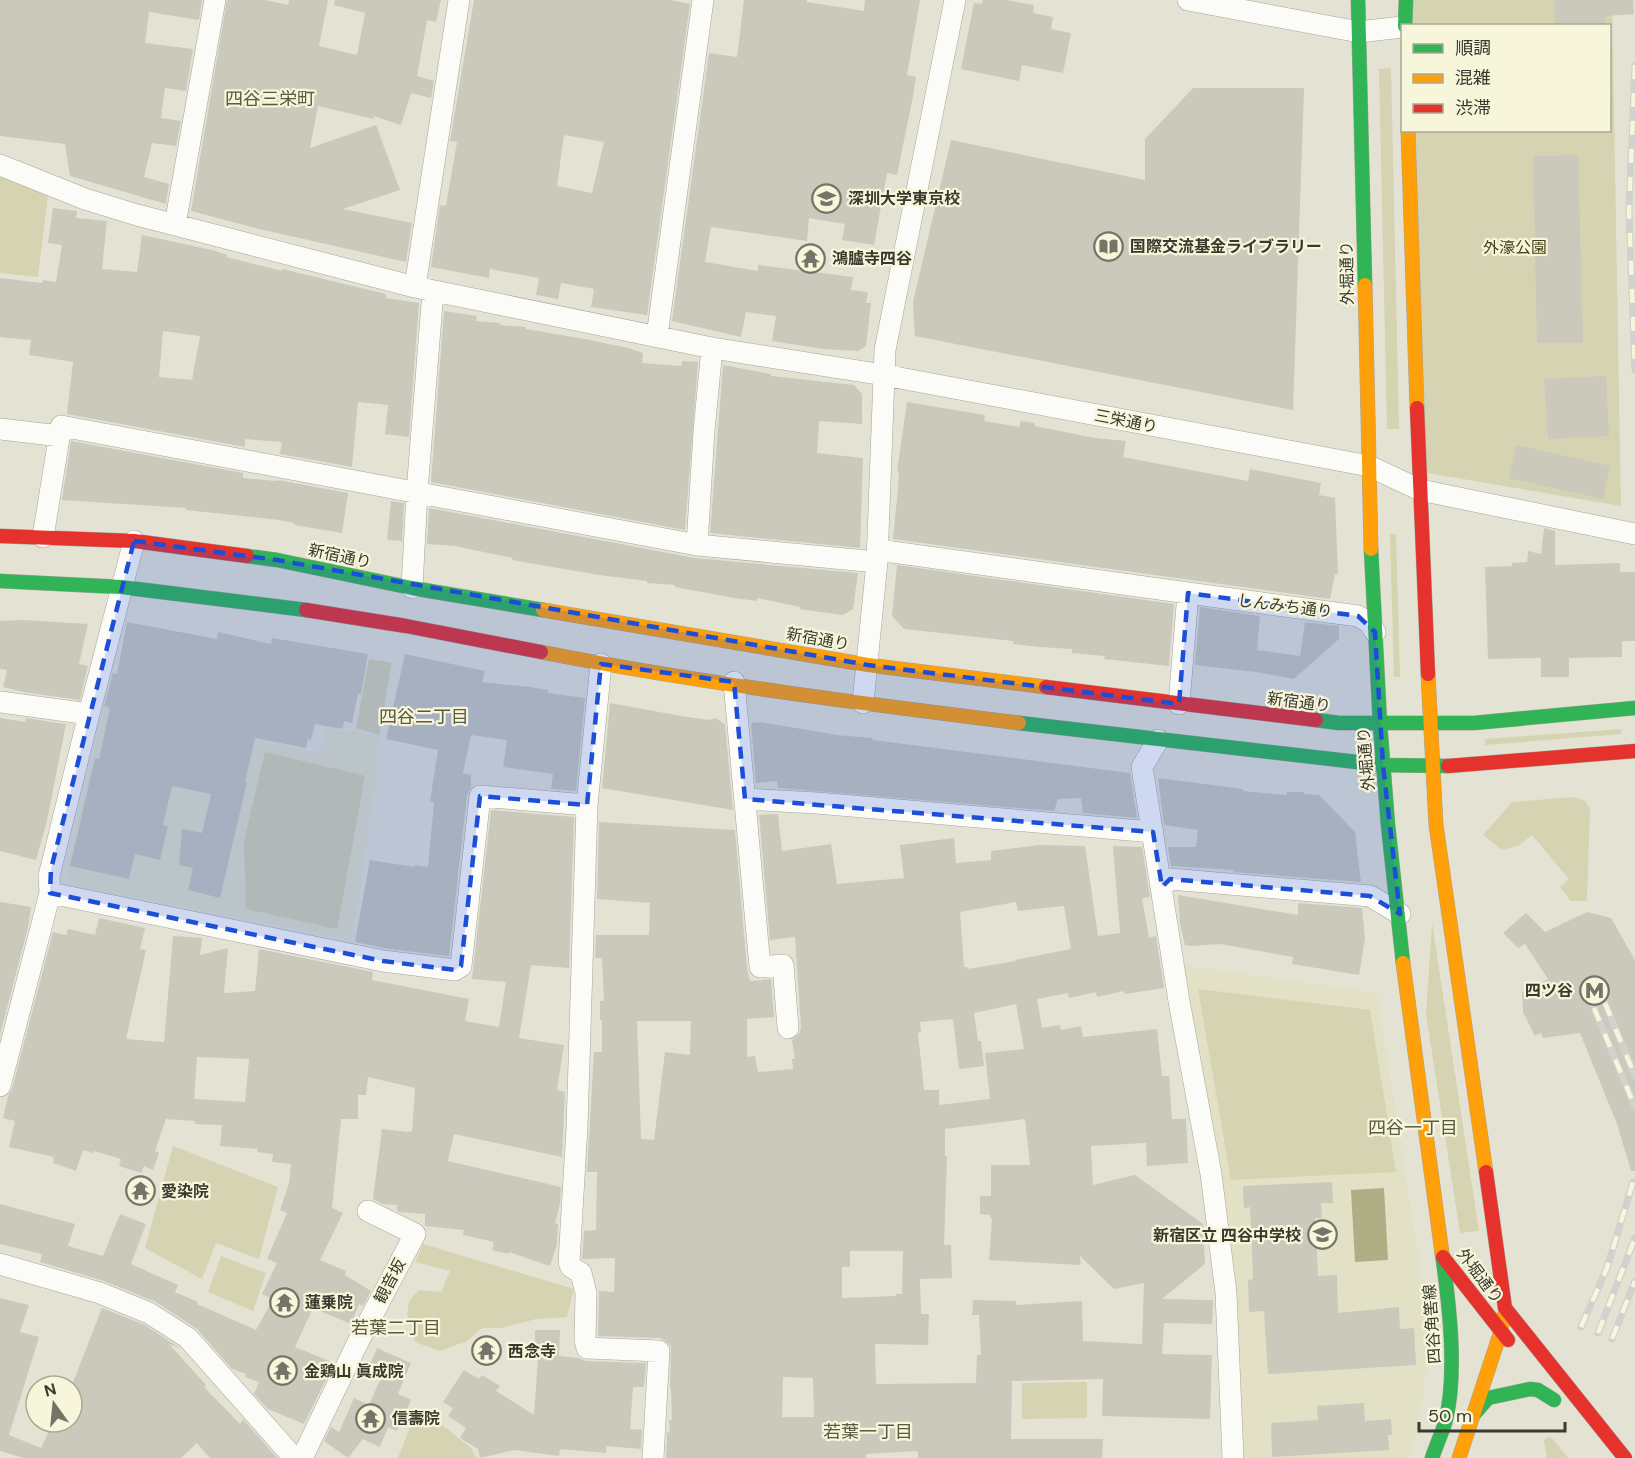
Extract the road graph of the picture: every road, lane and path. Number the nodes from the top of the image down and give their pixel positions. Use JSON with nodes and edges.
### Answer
{"nodes":[{"id":1,"x":215,"y":0,"type":"edge"},
{"id":2,"x":459,"y":0,"type":"edge"},
{"id":3,"x":703,"y":0,"type":"edge"},
{"id":4,"x":955,"y":0,"type":"edge"},
{"id":5,"x":1188,"y":0,"type":"edge"},
{"id":6,"x":1358,"y":0,"type":"edge"},
{"id":7,"x":1406,"y":0,"type":"edge"},
{"id":8,"x":1404,"y":24,"type":"edge"},
{"id":9,"x":1401,"y":26,"type":"edge"},
{"id":10,"x":1359,"y":32,"type":"junction"},
{"id":11,"x":1408,"y":132,"type":"edge"},
{"id":12,"x":0,"y":165,"type":"edge"},
{"id":13,"x":175,"y":225,"type":"junction"},
{"id":14,"x":424,"y":289,"type":"junction"},
{"id":15,"x":657,"y":336,"type":"junction"},
{"id":16,"x":712,"y":348,"type":"junction"},
{"id":17,"x":884,"y":375,"type":"junction"},
{"id":18,"x":0,"y":429,"type":"edge"},
{"id":19,"x":60,"y":436,"type":"junction"},
{"id":20,"x":1369,"y":466,"type":"junction"},
{"id":21,"x":1420,"y":490,"type":"junction"},
{"id":22,"x":417,"y":492,"type":"junction"},
{"id":23,"x":1627,"y":532,"type":"edge"},
{"id":24,"x":0,"y":536,"type":"edge"},
{"id":25,"x":43,"y":537,"type":"junction"},
{"id":26,"x":134,"y":541,"type":"junction"},
{"id":27,"x":697,"y":545,"type":"junction"},
{"id":28,"x":878,"y":556,"type":"junction"},
{"id":29,"x":0,"y":581,"type":"edge"},
{"id":30,"x":121,"y":586,"type":"junction"},
{"id":31,"x":412,"y":588,"type":"junction"},
{"id":32,"x":1188,"y":593,"type":"junction"},
{"id":33,"x":1375,"y":632,"type":"junction"},
{"id":34,"x":601,"y":664,"type":"junction"},
{"id":35,"x":868,"y":665,"type":"junction"},
{"id":36,"x":734,"y":682,"type":"junction"},
{"id":37,"x":0,"y":702,"type":"edge"},
{"id":38,"x":863,"y":703,"type":"junction"},
{"id":39,"x":1179,"y":704,"type":"junction"},
{"id":40,"x":1635,"y":708,"type":"edge"},
{"id":41,"x":89,"y":714,"type":"junction"},
{"id":42,"x":1380,"y":724,"type":"junction"},
{"id":43,"x":1430,"y":724,"type":"junction"},
{"id":44,"x":1158,"y":740,"type":"junction"},
{"id":45,"x":1629,"y":752,"type":"edge"},
{"id":46,"x":1383,"y":765,"type":"junction"},
{"id":47,"x":1431,"y":767,"type":"junction"},
{"id":48,"x":745,"y":799,"type":"junction"},
{"id":49,"x":587,"y":805,"type":"junction"},
{"id":50,"x":1153,"y":832,"type":"junction"},
{"id":51,"x":1162,"y":887,"type":"junction"},
{"id":52,"x":50,"y":892,"type":"junction"},
{"id":53,"x":1400,"y":914,"type":"junction"},
{"id":54,"x":788,"y":1028,"type":"dead end"},
{"id":55,"x":0,"y":1086,"type":"edge"},
{"id":56,"x":368,"y":1211,"type":"dead end"},
{"id":57,"x":1443,"y":1257,"type":"junction"},
{"id":58,"x":0,"y":1264,"type":"edge"},
{"id":59,"x":1505,"y":1308,"type":"junction"},
{"id":60,"x":1501,"y":1331,"type":"junction"},
{"id":61,"x":1519,"y":1357,"type":"junction"},
{"id":62,"x":1491,"y":1362,"type":"junction"},
{"id":63,"x":1550,"y":1365,"type":"junction"},
{"id":64,"x":1533,"y":1373,"type":"dead end"},
{"id":65,"x":1474,"y":1413,"type":"junction"},
{"id":66,"x":1444,"y":1422,"type":"junction"},
{"id":67,"x":294,"y":1458,"type":"edge"},
{"id":68,"x":302,"y":1458,"type":"edge"},
{"id":69,"x":652,"y":1458,"type":"edge"},
{"id":70,"x":1233,"y":1458,"type":"edge"},
{"id":71,"x":1432,"y":1458,"type":"edge"},
{"id":72,"x":1459,"y":1458,"type":"edge"},
{"id":73,"x":1625,"y":1458,"type":"edge"}],
"edges":[{"from":1,"to":13,"type":"street"},
{"from":2,"to":14,"type":"street"},
{"from":3,"to":15,"type":"street"},
{"from":4,"to":17,"type":"street"},
{"from":5,"to":10,"type":"street"},
{"from":6,"to":10,"type":"main road","name":"外堀通り"},
{"from":7,"to":8,"type":"main road"},
{"from":9,"to":10,"type":"street"},
{"from":10,"to":20,"type":"main road","name":"外堀通り"},
{"from":11,"to":21,"type":"main road","name":"外堀通り"},
{"from":12,"to":13,"type":"street","name":"三栄通り"},
{"from":13,"to":14,"type":"street","name":"三栄通り"},
{"from":14,"to":15,"type":"street","name":"三栄通り"},
{"from":14,"to":22,"type":"street"},
{"from":15,"to":16,"type":"street","name":"三栄通り"},
{"from":16,"to":17,"type":"street","name":"三栄通り"},
{"from":16,"to":27,"type":"street"},
{"from":17,"to":20,"type":"street","name":"三栄通り"},
{"from":17,"to":28,"type":"street"},
{"from":18,"to":19,"type":"street"},
{"from":19,"to":22,"type":"street","name":"しんみち通り"},
{"from":19,"to":25,"type":"street"},
{"from":20,"to":21,"type":"street","name":"三栄通り"},
{"from":20,"to":33,"type":"main road","name":"外堀通り"},
{"from":21,"to":23,"type":"street","name":"三栄通り"},
{"from":21,"to":43,"type":"main road","name":"外堀通り"},
{"from":22,"to":27,"type":"street","name":"しんみち通り"},
{"from":22,"to":31,"type":"street"},
{"from":24,"to":25,"type":"main road","name":"新宿通り"},
{"from":25,"to":26,"type":"main road","name":"新宿通り"},
{"from":26,"to":30,"type":"street"},
{"from":26,"to":31,"type":"main road","name":"新宿通り"},
{"from":27,"to":28,"type":"street","name":"しんみち通り"},
{"from":28,"to":32,"type":"street","name":"しんみち通り"},
{"from":28,"to":35,"type":"street"},
{"from":29,"to":30,"type":"main road"},
{"from":30,"to":34,"type":"main road"},
{"from":30,"to":41,"type":"street"},
{"from":31,"to":35,"type":"main road","name":"新宿通り"},
{"from":32,"to":33,"type":"street","name":"しんみち通り"},
{"from":32,"to":39,"type":"street"},
{"from":33,"to":42,"type":"main road","name":"外堀通り"},
{"from":34,"to":36,"type":"main road"},
{"from":34,"to":49,"type":"street"},
{"from":35,"to":38,"type":"street"},
{"from":35,"to":39,"type":"main road","name":"新宿通り"},
{"from":36,"to":38,"type":"main road"},
{"from":36,"to":48,"type":"street"},
{"from":37,"to":41,"type":"street"},
{"from":38,"to":44,"type":"main road"},
{"from":39,"to":42,"type":"main road","name":"新宿通り"},
{"from":40,"to":43,"type":"main road","name":"新宿通り"},
{"from":41,"to":52,"type":"street"},
{"from":42,"to":43,"type":"main road","name":"新宿通り"},
{"from":42,"to":46,"type":"main road","name":"外堀通り"},
{"from":43,"to":47,"type":"main road","name":"外堀通り"},
{"from":44,"to":46,"type":"main road"},
{"from":44,"to":50,"type":"street"},
{"from":45,"to":47,"type":"main road"},
{"from":46,"to":47,"type":"main road"},
{"from":46,"to":53,"type":"main road","name":"外堀通り"},
{"from":47,"to":59,"type":"main road","name":"外堀通り"},
{"from":48,"to":50,"type":"street"},
{"from":48,"to":54,"type":"street"},
{"from":49,"to":52,"type":"street"},
{"from":49,"to":69,"type":"street"},
{"from":50,"to":51,"type":"street"},
{"from":51,"to":53,"type":"street"},
{"from":51,"to":70,"type":"street"},
{"from":52,"to":55,"type":"street"},
{"from":53,"to":57,"type":"main road","name":"外堀通り"},
{"from":56,"to":68,"type":"street","name":"観音坂"},
{"from":57,"to":60,"type":"main road","name":"外堀通り"},
{"from":57,"to":66,"type":"main road","name":"四谷角筈線"},
{"from":58,"to":67,"type":"street"},
{"from":59,"to":60,"type":"main road"},
{"from":59,"to":63,"type":"main road","name":"外堀通り"},
{"from":60,"to":61,"type":"main road","name":"外堀通り"},
{"from":60,"to":62,"type":"main road"},
{"from":61,"to":62,"type":"main road"},
{"from":61,"to":63,"type":"main road"},
{"from":62,"to":65,"type":"main road"},
{"from":62,"to":66,"type":"main road"},
{"from":63,"to":73,"type":"main road","name":"外堀通り"},
{"from":64,"to":65,"type":"main road"},
{"from":65,"to":72,"type":"main road"},
{"from":66,"to":71,"type":"main road","name":"四谷角筈線"}]}
